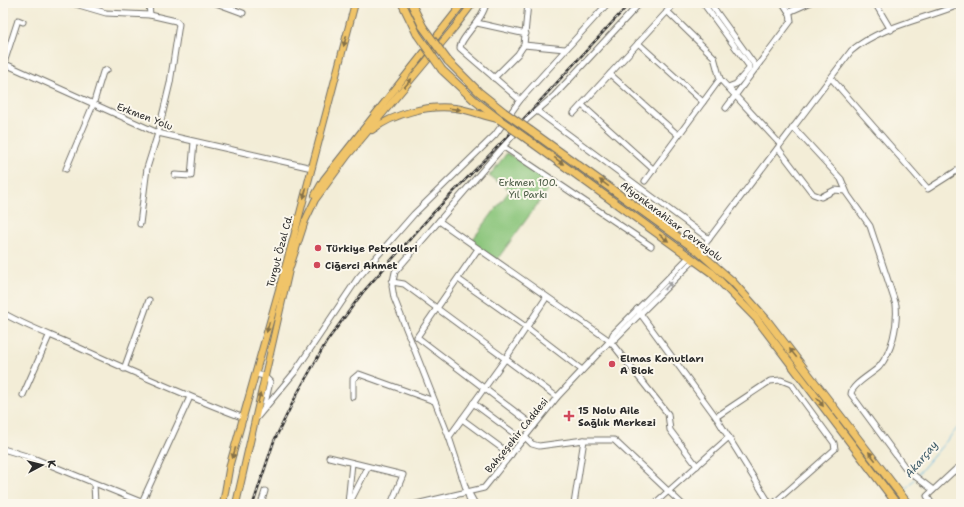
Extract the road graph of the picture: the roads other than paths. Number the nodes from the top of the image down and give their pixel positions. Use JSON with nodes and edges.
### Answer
{"nodes":[{"id":1,"x":72,"y":3,"type":"edge"},
{"id":2,"x":149,"y":3,"type":"edge"},
{"id":3,"x":216,"y":3,"type":"edge"},
{"id":4,"x":355,"y":3,"type":"edge"},
{"id":5,"x":402,"y":3,"type":"edge"},
{"id":6,"x":463,"y":3,"type":"edge"},
{"id":7,"x":473,"y":3,"type":"edge"},
{"id":8,"x":486,"y":3,"type":"edge"},
{"id":9,"x":528,"y":3,"type":"edge"},
{"id":10,"x":608,"y":3,"type":"edge"},
{"id":11,"x":640,"y":3,"type":"edge"},
{"id":12,"x":674,"y":3,"type":"edge"},
{"id":13,"x":703,"y":3,"type":"edge"},
{"id":14,"x":710,"y":3,"type":"edge"},
{"id":15,"x":783,"y":3,"type":"edge"},
{"id":16,"x":809,"y":3,"type":"edge"},
{"id":17,"x":875,"y":3,"type":"edge"},
{"id":18,"x":411,"y":4,"type":"edge"},
{"id":19,"x":961,"y":4,"type":"edge"},
{"id":20,"x":667,"y":11,"type":"junction"},
{"id":21,"x":789,"y":12,"type":"junction"},
{"id":22,"x":242,"y":13,"type":"dead end"},
{"id":23,"x":150,"y":15,"type":"junction"},
{"id":24,"x":23,"y":22,"type":"dead end"},
{"id":25,"x":477,"y":23,"type":"junction"},
{"id":26,"x":890,"y":30,"type":"junction"},
{"id":27,"x":526,"y":34,"type":"junction"},
{"id":28,"x":638,"y":43,"type":"junction"},
{"id":29,"x":524,"y":45,"type":"junction"},
{"id":30,"x":565,"y":49,"type":"junction"},
{"id":31,"x":4,"y":63,"type":"edge"},
{"id":32,"x":757,"y":68,"type":"junction"},
{"id":33,"x":107,"y":70,"type":"dead end"},
{"id":34,"x":610,"y":74,"type":"junction"},
{"id":35,"x":494,"y":78,"type":"junction"},
{"id":36,"x":830,"y":78,"type":"junction"},
{"id":37,"x":720,"y":79,"type":"junction"},
{"id":38,"x":728,"y":87,"type":"junction"},
{"id":39,"x":736,"y":96,"type":"junction"},
{"id":40,"x":520,"y":100,"type":"junction"},
{"id":41,"x":703,"y":102,"type":"junction"},
{"id":42,"x":93,"y":105,"type":"junction"},
{"id":43,"x":582,"y":105,"type":"junction"},
{"id":44,"x":726,"y":108,"type":"dead end"},
{"id":45,"x":537,"y":111,"type":"junction"},
{"id":46,"x":574,"y":113,"type":"dead end"},
{"id":47,"x":500,"y":120,"type":"junction"},
{"id":48,"x":793,"y":127,"type":"junction"},
{"id":49,"x":158,"y":133,"type":"junction"},
{"id":50,"x":366,"y":134,"type":"junction"},
{"id":51,"x":678,"y":135,"type":"junction"},
{"id":52,"x":194,"y":142,"type":"junction"},
{"id":53,"x":504,"y":146,"type":"junction"},
{"id":54,"x":779,"y":146,"type":"junction"},
{"id":55,"x":312,"y":168,"type":"junction"},
{"id":56,"x":961,"y":168,"type":"edge"},
{"id":57,"x":66,"y":169,"type":"dead end"},
{"id":58,"x":654,"y":170,"type":"junction"},
{"id":59,"x":175,"y":175,"type":"dead end"},
{"id":60,"x":646,"y":181,"type":"dead end"},
{"id":61,"x":847,"y":193,"type":"junction"},
{"id":62,"x":439,"y":221,"type":"junction"},
{"id":63,"x":140,"y":224,"type":"dead end"},
{"id":64,"x":296,"y":238,"type":"junction"},
{"id":65,"x":709,"y":239,"type":"junction"},
{"id":66,"x":651,"y":246,"type":"dead end"},
{"id":67,"x":478,"y":249,"type":"junction"},
{"id":68,"x":700,"y":252,"type":"junction"},
{"id":69,"x":692,"y":258,"type":"junction"},
{"id":70,"x":458,"y":279,"type":"junction"},
{"id":71,"x":392,"y":282,"type":"junction"},
{"id":72,"x":546,"y":298,"type":"junction"},
{"id":73,"x":149,"y":300,"type":"dead end"},
{"id":74,"x":437,"y":309,"type":"junction"},
{"id":75,"x":639,"y":311,"type":"junction"},
{"id":76,"x":3,"y":313,"type":"edge"},
{"id":77,"x":526,"y":327,"type":"junction"},
{"id":78,"x":49,"y":336,"type":"junction"},
{"id":79,"x":610,"y":341,"type":"junction"},
{"id":80,"x":506,"y":358,"type":"junction"},
{"id":81,"x":124,"y":369,"type":"junction"},
{"id":82,"x":582,"y":370,"type":"junction"},
{"id":83,"x":256,"y":374,"type":"junction"},
{"id":84,"x":264,"y":376,"type":"junction"},
{"id":85,"x":484,"y":388,"type":"junction"},
{"id":86,"x":23,"y":395,"type":"dead end"},
{"id":87,"x":190,"y":397,"type":"junction"},
{"id":88,"x":353,"y":397,"type":"dead end"},
{"id":89,"x":557,"y":397,"type":"junction"},
{"id":90,"x":434,"y":401,"type":"junction"},
{"id":91,"x":473,"y":403,"type":"junction"},
{"id":92,"x":264,"y":411,"type":"junction"},
{"id":93,"x":716,"y":417,"type":"junction"},
{"id":94,"x":244,"y":418,"type":"junction"},
{"id":95,"x":462,"y":419,"type":"junction"},
{"id":96,"x":253,"y":423,"type":"junction"},
{"id":97,"x":534,"y":426,"type":"junction"},
{"id":98,"x":449,"y":437,"type":"junction"},
{"id":99,"x":729,"y":437,"type":"junction"},
{"id":100,"x":524,"y":439,"type":"junction"},
{"id":101,"x":584,"y":440,"type":"junction"},
{"id":102,"x":3,"y":449,"type":"edge"},
{"id":103,"x":511,"y":455,"type":"junction"},
{"id":104,"x":329,"y":457,"type":"dead end"},
{"id":105,"x":352,"y":463,"type":"junction"},
{"id":106,"x":697,"y":466,"type":"junction"},
{"id":107,"x":368,"y":467,"type":"junction"},
{"id":108,"x":961,"y":476,"type":"edge"},
{"id":109,"x":94,"y":484,"type":"junction"},
{"id":110,"x":933,"y":490,"type":"junction"},
{"id":111,"x":265,"y":491,"type":"dead end"},
{"id":112,"x":468,"y":491,"type":"junction"},
{"id":113,"x":668,"y":492,"type":"junction"},
{"id":114,"x":143,"y":503,"type":"edge"},
{"id":115,"x":473,"y":503,"type":"edge"},
{"id":116,"x":95,"y":504,"type":"edge"},
{"id":117,"x":223,"y":504,"type":"edge"},
{"id":118,"x":236,"y":504,"type":"edge"},
{"id":119,"x":261,"y":504,"type":"edge"},
{"id":120,"x":348,"y":504,"type":"edge"},
{"id":121,"x":391,"y":504,"type":"edge"},
{"id":122,"x":416,"y":504,"type":"edge"},
{"id":123,"x":574,"y":504,"type":"edge"},
{"id":124,"x":654,"y":504,"type":"edge"},
{"id":125,"x":682,"y":504,"type":"edge"},
{"id":126,"x":770,"y":504,"type":"edge"},
{"id":127,"x":773,"y":504,"type":"edge"},
{"id":128,"x":897,"y":504,"type":"edge"},
{"id":129,"x":908,"y":504,"type":"edge"},
{"id":130,"x":932,"y":504,"type":"edge"}],
"edges":[{"from":1,"to":23,"type":"street"},
{"from":2,"to":23,"type":"street"},
{"from":3,"to":22,"type":"street"},
{"from":4,"to":55,"type":"main road","name":"Turgut Özal Cd.","one_way":true},
{"from":5,"to":47,"type":"highway","name":"Afyonkarahisar Çevreyolu","bridge":true},
{"from":6,"to":64,"type":"main road"},
{"from":50,"to":7,"type":"main road","one_way":true},
{"from":8,"to":25,"type":"street"},
{"from":9,"to":27,"type":"street"},
{"from":10,"to":30,"type":"street"},
{"from":11,"to":45,"type":"street"},
{"from":12,"to":20,"type":"street"},
{"from":13,"to":38,"type":"street"},
{"from":14,"to":32,"type":"street"},
{"from":15,"to":21,"type":"street"},
{"from":16,"to":21,"type":"street"},
{"from":17,"to":26,"type":"street"},
{"from":68,"to":18,"type":"highway","name":"Afyonkarahisar Çevreyolu","one_way":true,"bridge":true},
{"from":19,"to":26,"type":"street"},
{"from":20,"to":28,"type":"street"},
{"from":20,"to":37,"type":"street"},
{"from":21,"to":32,"type":"street"},
{"from":23,"to":49,"type":"street"},
{"from":24,"to":31,"type":"street"},
{"from":25,"to":27,"type":"street"},
{"from":25,"to":35,"type":"street"},
{"from":26,"to":36,"type":"street"},
{"from":27,"to":29,"type":"street"},
{"from":28,"to":34,"type":"street"},
{"from":28,"to":41,"type":"street"},
{"from":29,"to":30,"type":"street"},
{"from":29,"to":35,"type":"street"},
{"from":30,"to":40,"type":"street"},
{"from":31,"to":42,"type":"street","name":"Erkmen Yolu"},
{"from":32,"to":39,"type":"street"},
{"from":33,"to":42,"type":"street"},
{"from":34,"to":43,"type":"street"},
{"from":34,"to":51,"type":"street"},
{"from":35,"to":40,"type":"street"},
{"from":36,"to":48,"type":"street"},
{"from":36,"to":56,"type":"street"},
{"from":37,"to":38,"type":"street"},
{"from":37,"to":41,"type":"street"},
{"from":38,"to":39,"type":"street"},
{"from":39,"to":44,"type":"street"},
{"from":39,"to":54,"type":"street"},
{"from":40,"to":92,"type":"street"},
{"from":41,"to":51,"type":"street"},
{"from":42,"to":49,"type":"street","name":"Erkmen Yolu"},
{"from":42,"to":57,"type":"street"},
{"from":43,"to":46,"type":"street"},
{"from":43,"to":58,"type":"street"},
{"from":45,"to":53,"type":"street"},
{"from":45,"to":65,"type":"street"},
{"from":50,"to":47,"type":"main road","one_way":true},
{"from":47,"to":69,"type":"highway","name":"Afyonkarahisar Çevreyolu","one_way":true,"bridge":true},
{"from":48,"to":54,"type":"street"},
{"from":48,"to":61,"type":"street"},
{"from":49,"to":52,"type":"street","name":"Erkmen Yolu"},
{"from":49,"to":63,"type":"street"},
{"from":50,"to":64,"type":"main road"},
{"from":51,"to":58,"type":"street"},
{"from":52,"to":55,"type":"street","name":"Erkmen Yolu"},
{"from":52,"to":59,"type":"street"},
{"from":53,"to":62,"type":"street"},
{"from":53,"to":66,"type":"street"},
{"from":54,"to":61,"type":"street"},
{"from":54,"to":65,"type":"street"},
{"from":55,"to":64,"type":"main road","name":"Turgut Özal Cd.","one_way":true},
{"from":58,"to":60,"type":"street"},
{"from":61,"to":110,"type":"street"},
{"from":62,"to":67,"type":"street"},
{"from":62,"to":71,"type":"street"},
{"from":64,"to":83,"type":"main road","name":"Turgut Özal Cd.","one_way":true},
{"from":64,"to":84,"type":"main road","name":"Turgut Özal Cd."},
{"from":65,"to":68,"type":"street"},
{"from":67,"to":70,"type":"street"},
{"from":67,"to":72,"type":"street"},
{"from":129,"to":68,"type":"highway","name":"Afyonkarahisar Çevreyolu","one_way":true},
{"from":69,"to":75,"type":"street","name":"Bahçeşehir Caddesi"},
{"from":69,"to":128,"type":"highway","name":"Afyonkarahisar Çevreyolu","one_way":true},
{"from":70,"to":74,"type":"street"},
{"from":70,"to":77,"type":"street"},
{"from":71,"to":74,"type":"street"},
{"from":71,"to":90,"type":"street"},
{"from":72,"to":77,"type":"street"},
{"from":72,"to":79,"type":"street"},
{"from":73,"to":81,"type":"street"},
{"from":74,"to":80,"type":"street"},
{"from":74,"to":85,"type":"street"},
{"from":75,"to":79,"type":"street","name":"Bahçeşehir Caddesi"},
{"from":75,"to":93,"type":"street"},
{"from":76,"to":78,"type":"street"},
{"from":77,"to":80,"type":"street"},
{"from":77,"to":82,"type":"street"},
{"from":78,"to":81,"type":"street"},
{"from":78,"to":86,"type":"street"},
{"from":79,"to":82,"type":"street","name":"Bahçeşehir Caddesi"},
{"from":79,"to":106,"type":"street"},
{"from":80,"to":85,"type":"street"},
{"from":80,"to":89,"type":"street"},
{"from":81,"to":87,"type":"street"},
{"from":82,"to":89,"type":"street","name":"Bahçeşehir Caddesi"},
{"from":83,"to":84,"type":"street"},
{"from":83,"to":94,"type":"main road","name":"Turgut Özal Cd."},
{"from":84,"to":92,"type":"street"},
{"from":96,"to":84,"type":"main road","name":"Turgut Özal Cd.","one_way":true},
{"from":85,"to":91,"type":"street"},
{"from":85,"to":97,"type":"street"},
{"from":87,"to":94,"type":"street"},
{"from":87,"to":114,"type":"street"},
{"from":88,"to":90,"type":"street"},
{"from":89,"to":97,"type":"street","name":"Bahçeşehir Caddesi"},
{"from":90,"to":98,"type":"street"},
{"from":91,"to":95,"type":"street"},
{"from":91,"to":100,"type":"street"},
{"from":92,"to":96,"type":"street"},
{"from":93,"to":99,"type":"street"},
{"from":93,"to":127,"type":"street"},
{"from":94,"to":117,"type":"main road","name":"Turgut Özal Cd.","one_way":true},
{"from":95,"to":98,"type":"street"},
{"from":95,"to":103,"type":"street"},
{"from":96,"to":118,"type":"main road","name":"Turgut Özal Cd."},
{"from":97,"to":100,"type":"street","name":"Bahçeşehir Caddesi"},
{"from":98,"to":112,"type":"street"},
{"from":99,"to":106,"type":"street"},
{"from":99,"to":126,"type":"street"},
{"from":100,"to":101,"type":"street"},
{"from":100,"to":103,"type":"street","name":"Bahçeşehir Caddesi"},
{"from":101,"to":113,"type":"street"},
{"from":101,"to":123,"type":"street"},
{"from":102,"to":109,"type":"street"},
{"from":103,"to":112,"type":"street","name":"Bahçeşehir Caddesi"},
{"from":104,"to":105,"type":"street"},
{"from":105,"to":107,"type":"street"},
{"from":105,"to":120,"type":"street"},
{"from":106,"to":113,"type":"street"},
{"from":107,"to":120,"type":"street"},
{"from":107,"to":121,"type":"street"},
{"from":108,"to":110,"type":"street"},
{"from":109,"to":114,"type":"street"},
{"from":109,"to":116,"type":"street"},
{"from":110,"to":130,"type":"street"},
{"from":111,"to":119,"type":"street"},
{"from":112,"to":115,"type":"street"},
{"from":112,"to":122,"type":"street","name":"Bahçeşehir Caddesi"},
{"from":113,"to":124,"type":"street"},
{"from":113,"to":125,"type":"street"}]}
